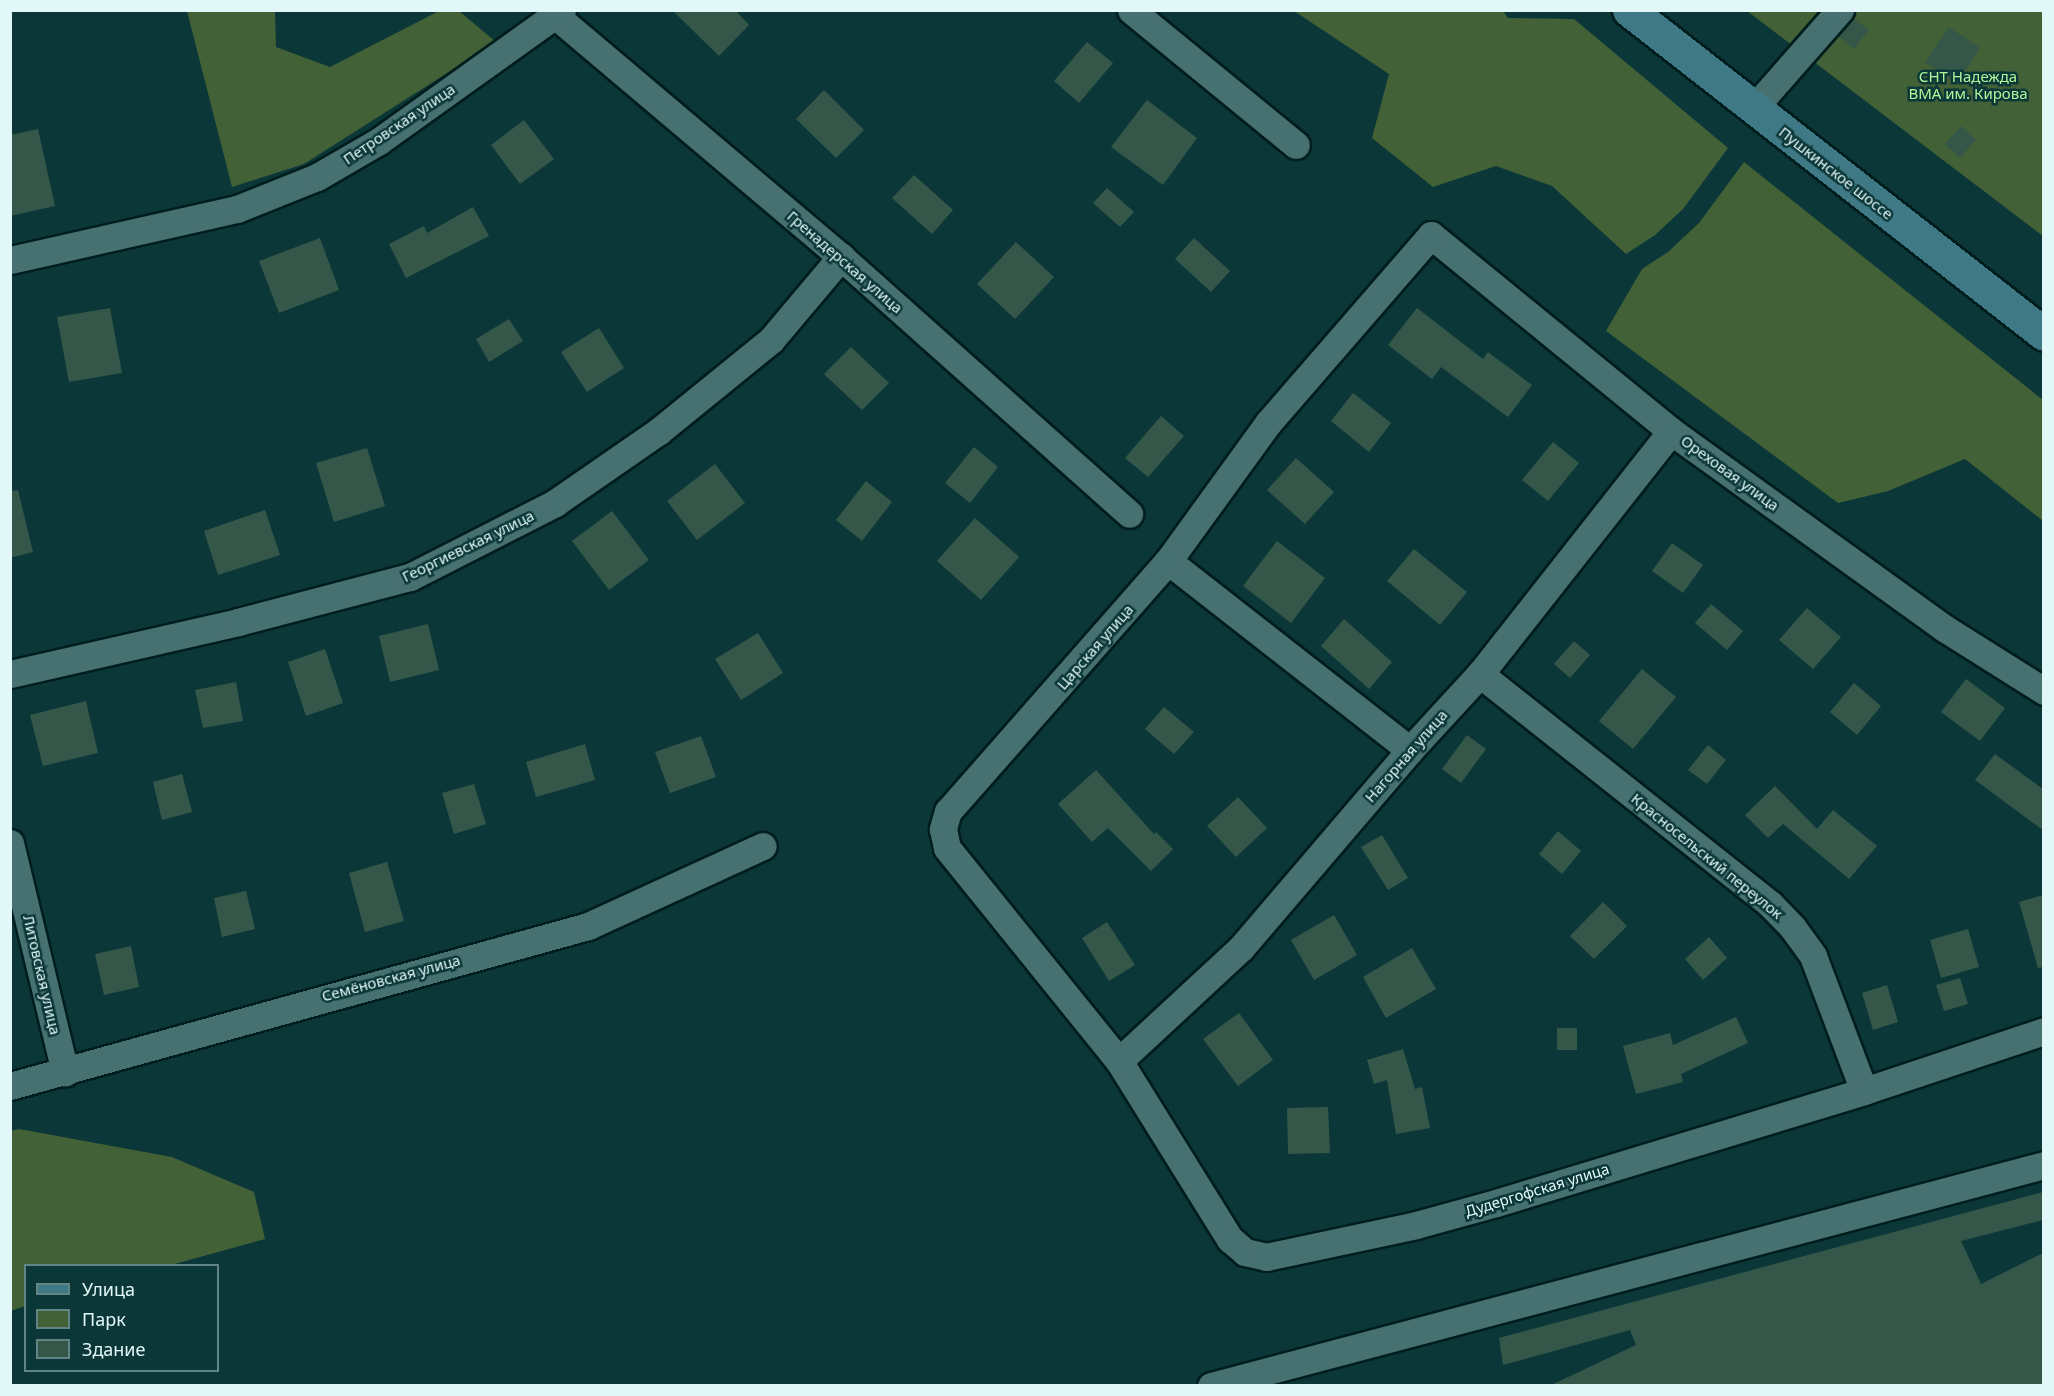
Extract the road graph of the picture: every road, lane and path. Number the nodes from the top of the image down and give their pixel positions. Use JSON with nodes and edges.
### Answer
{"nodes":[{"id":1,"x":1131,"y":10,"type":"edge"},
{"id":2,"x":1629,"y":10,"type":"edge"},
{"id":3,"x":1840,"y":10,"type":"edge"},
{"id":4,"x":559,"y":13,"type":"edge"},
{"id":5,"x":1753,"y":109,"type":"junction"},
{"id":6,"x":1296,"y":145,"type":"dead end"},
{"id":7,"x":1431,"y":235,"type":"joint"},
{"id":8,"x":841,"y":257,"type":"junction"},
{"id":9,"x":10,"y":260,"type":"edge"},
{"id":10,"x":2043,"y":334,"type":"edge"},
{"id":11,"x":1671,"y":431,"type":"junction"},
{"id":12,"x":1129,"y":514,"type":"dead end"},
{"id":13,"x":1168,"y":561,"type":"junction"},
{"id":14,"x":10,"y":674,"type":"edge"},
{"id":15,"x":1480,"y":674,"type":"junction"},
{"id":16,"x":2043,"y":692,"type":"edge"},
{"id":17,"x":1410,"y":750,"type":"junction"},
{"id":18,"x":10,"y":843,"type":"edge"},
{"id":19,"x":763,"y":846,"type":"dead end"},
{"id":20,"x":2043,"y":1032,"type":"edge"},
{"id":21,"x":1119,"y":1061,"type":"junction"},
{"id":22,"x":65,"y":1072,"type":"junction"},
{"id":23,"x":10,"y":1086,"type":"edge"},
{"id":24,"x":1864,"y":1091,"type":"junction"},
{"id":25,"x":2043,"y":1165,"type":"edge"},
{"id":26,"x":1211,"y":1386,"type":"edge"}],
"edges":[{"from":1,"to":6,"type":"street"},
{"from":2,"to":5,"type":"main road","name":"Пушкинское шоссе"},
{"from":3,"to":5,"type":"street"},
{"from":4,"to":8,"type":"street","name":"Гренадерская улица"},
{"from":4,"to":9,"type":"street","name":"Петровская улица"},
{"from":5,"to":10,"type":"main road","name":"Пушкинское шоссе"},
{"from":7,"to":11,"type":"street","name":"Ореховая улица"},
{"from":7,"to":13,"type":"street","name":"Царская улица"},
{"from":8,"to":12,"type":"street","name":"Гренадерская улица"},
{"from":8,"to":14,"type":"street","name":"Георгиевская улица"},
{"from":11,"to":15,"type":"street","name":"Нагорная улица"},
{"from":11,"to":16,"type":"street","name":"Ореховая улица"},
{"from":13,"to":17,"type":"street"},
{"from":13,"to":21,"type":"street","name":"Царская улица"},
{"from":15,"to":17,"type":"street","name":"Нагорная улица"},
{"from":15,"to":24,"type":"street","name":"Красносельский переулок"},
{"from":17,"to":21,"type":"street","name":"Нагорная улица"},
{"from":18,"to":22,"type":"street","name":"Литовская улица"},
{"from":19,"to":22,"type":"street","name":"Семёновская улица"},
{"from":20,"to":24,"type":"street","name":"Дудергофская улица"},
{"from":21,"to":24,"type":"street","name":"Дудергофская улица"},
{"from":22,"to":23,"type":"street","name":"Семёновская улица"},
{"from":25,"to":26,"type":"street"}]}
